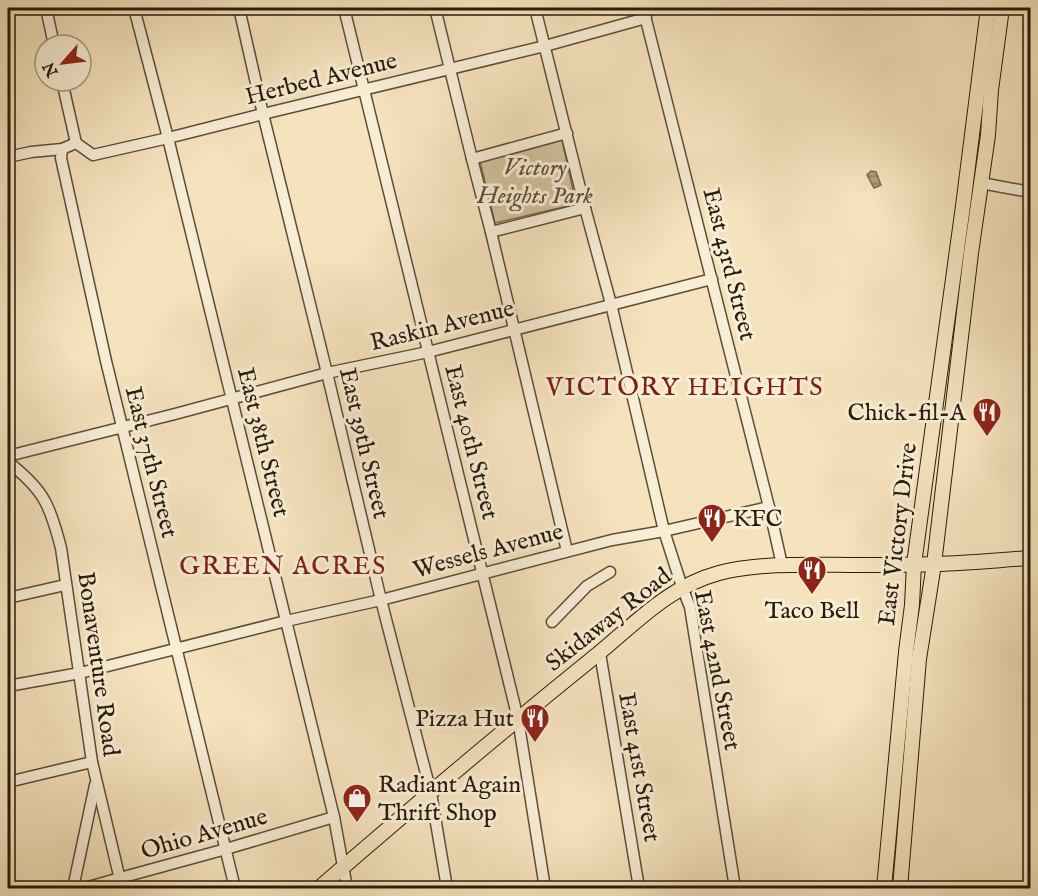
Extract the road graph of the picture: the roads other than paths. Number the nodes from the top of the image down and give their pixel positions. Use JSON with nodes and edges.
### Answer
{"nodes":[{"id":1,"x":46,"y":8,"type":"edge"},
{"id":2,"x":134,"y":8,"type":"edge"},
{"id":3,"x":239,"y":8,"type":"edge"},
{"id":4,"x":344,"y":8,"type":"edge"},
{"id":5,"x":435,"y":8,"type":"edge"},
{"id":6,"x":535,"y":8,"type":"edge"},
{"id":7,"x":988,"y":8,"type":"edge"},
{"id":8,"x":1002,"y":8,"type":"edge"},
{"id":9,"x":644,"y":13,"type":"edge"},
{"id":10,"x":51,"y":33,"type":"edge"},
{"id":11,"x":544,"y":46,"type":"junction"},
{"id":12,"x":987,"y":62,"type":"junction"},
{"id":13,"x":450,"y":69,"type":"junction"},
{"id":14,"x":365,"y":89,"type":"junction"},
{"id":15,"x":65,"y":93,"type":"edge"},
{"id":16,"x":263,"y":114,"type":"junction"},
{"id":17,"x":567,"y":133,"type":"junction"},
{"id":18,"x":168,"y":138,"type":"junction"},
{"id":19,"x":76,"y":143,"type":"junction"},
{"id":20,"x":62,"y":149,"type":"junction"},
{"id":21,"x":8,"y":157,"type":"edge"},
{"id":22,"x":472,"y":159,"type":"junction"},
{"id":23,"x":981,"y":183,"type":"junction"},
{"id":24,"x":1030,"y":192,"type":"edge"},
{"id":25,"x":585,"y":208,"type":"junction"},
{"id":26,"x":491,"y":232,"type":"junction"},
{"id":27,"x":712,"y":279,"type":"junction"},
{"id":28,"x":611,"y":304,"type":"junction"},
{"id":29,"x":513,"y":329,"type":"junction"},
{"id":30,"x":428,"y":352,"type":"junction"},
{"id":31,"x":327,"y":373,"type":"junction"},
{"id":32,"x":232,"y":399,"type":"junction"},
{"id":33,"x":122,"y":428,"type":"junction"},
{"id":34,"x":8,"y":456,"type":"edge"},
{"id":35,"x":8,"y":462,"type":"edge"},
{"id":36,"x":769,"y":507,"type":"junction"},
{"id":37,"x":664,"y":531,"type":"junction"},
{"id":38,"x":567,"y":551,"type":"junction"},
{"id":39,"x":1030,"y":558,"type":"edge"},
{"id":40,"x":914,"y":564,"type":"junction"},
{"id":41,"x":934,"y":564,"type":"junction"},
{"id":42,"x":782,"y":566,"type":"junction"},
{"id":43,"x":610,"y":572,"type":"dead end"},
{"id":44,"x":482,"y":575,"type":"junction"},
{"id":45,"x":65,"y":585,"type":"junction"},
{"id":46,"x":682,"y":587,"type":"junction"},
{"id":47,"x":8,"y":598,"type":"edge"},
{"id":48,"x":381,"y":600,"type":"junction"},
{"id":49,"x":286,"y":621,"type":"junction"},
{"id":50,"x":552,"y":622,"type":"dead end"},
{"id":51,"x":175,"y":648,"type":"junction"},
{"id":52,"x":600,"y":653,"type":"junction"},
{"id":53,"x":80,"y":673,"type":"junction"},
{"id":54,"x":8,"y":686,"type":"edge"},
{"id":55,"x":518,"y":719,"type":"junction"},
{"id":56,"x":92,"y":762,"type":"junction"},
{"id":57,"x":96,"y":781,"type":"junction"},
{"id":58,"x":8,"y":782,"type":"edge"},
{"id":59,"x":431,"y":793,"type":"junction"},
{"id":60,"x":334,"y":817,"type":"junction"},
{"id":61,"x":226,"y":849,"type":"junction"},
{"id":62,"x":344,"y":868,"type":"junction"},
{"id":63,"x":121,"y":883,"type":"edge"},
{"id":64,"x":73,"y":888,"type":"edge"},
{"id":65,"x":85,"y":888,"type":"edge"},
{"id":66,"x":235,"y":888,"type":"edge"},
{"id":67,"x":320,"y":888,"type":"edge"},
{"id":68,"x":346,"y":888,"type":"edge"},
{"id":69,"x":447,"y":888,"type":"edge"},
{"id":70,"x":546,"y":888,"type":"edge"},
{"id":71,"x":639,"y":888,"type":"edge"},
{"id":72,"x":735,"y":888,"type":"edge"},
{"id":73,"x":884,"y":888,"type":"edge"},
{"id":74,"x":900,"y":888,"type":"edge"}],
"edges":[{"from":1,"to":10,"type":"street"},
{"from":2,"to":18,"type":"street","name":"East 38th Street"},
{"from":3,"to":16,"type":"street","name":"East 39th Street"},
{"from":4,"to":14,"type":"street","name":"East 40th Street"},
{"from":5,"to":13,"type":"street"},
{"from":6,"to":11,"type":"street","name":"East 42nd Street"},
{"from":7,"to":12,"type":"main road","name":"East Victory Drive"},
{"from":8,"to":12,"type":"main road","name":"East Victory Drive"},
{"from":9,"to":11,"type":"street","name":"Herbed Avenue"},
{"from":9,"to":27,"type":"street","name":"East 43rd Street"},
{"from":11,"to":13,"type":"street","name":"Herbed Avenue"},
{"from":11,"to":17,"type":"street","name":"East 42nd Street"},
{"from":12,"to":23,"type":"main road","name":"East Victory Drive"},
{"from":12,"to":40,"type":"main road","name":"East Victory Drive"},
{"from":13,"to":14,"type":"street","name":"Herbed Avenue"},
{"from":13,"to":22,"type":"street"},
{"from":14,"to":16,"type":"street","name":"Herbed Avenue"},
{"from":14,"to":30,"type":"street","name":"East 40th Street"},
{"from":15,"to":19,"type":"street"},
{"from":16,"to":18,"type":"street","name":"Herbed Avenue"},
{"from":16,"to":31,"type":"street","name":"East 39th Street"},
{"from":17,"to":22,"type":"street"},
{"from":17,"to":25,"type":"street","name":"East 42nd Street"},
{"from":18,"to":19,"type":"street","name":"Herbed Avenue"},
{"from":18,"to":32,"type":"street","name":"East 38th Street"},
{"from":19,"to":20,"type":"street"},
{"from":20,"to":21,"type":"street"},
{"from":20,"to":33,"type":"street","name":"East 37th Street"},
{"from":22,"to":26,"type":"street"},
{"from":23,"to":24,"type":"street"},
{"from":23,"to":41,"type":"main road","name":"East Victory Drive"},
{"from":25,"to":26,"type":"street"},
{"from":25,"to":28,"type":"street","name":"East 42nd Street"},
{"from":26,"to":29,"type":"street"},
{"from":27,"to":28,"type":"street","name":"Raskin Avenue"},
{"from":27,"to":36,"type":"street","name":"East 43rd Street"},
{"from":28,"to":29,"type":"street","name":"Raskin Avenue"},
{"from":28,"to":37,"type":"street","name":"East 42nd Street"},
{"from":29,"to":30,"type":"street","name":"Raskin Avenue"},
{"from":29,"to":38,"type":"street"},
{"from":30,"to":31,"type":"street","name":"Raskin Avenue"},
{"from":30,"to":44,"type":"street","name":"East 40th Street"},
{"from":31,"to":32,"type":"street","name":"Raskin Avenue"},
{"from":31,"to":48,"type":"street","name":"East 39th Street"},
{"from":32,"to":33,"type":"street","name":"Raskin Avenue"},
{"from":32,"to":49,"type":"street","name":"East 38th Street"},
{"from":33,"to":34,"type":"street","name":"Raskin Avenue"},
{"from":33,"to":51,"type":"street","name":"East 37th Street"},
{"from":35,"to":45,"type":"street","name":"Bonaventure Road"},
{"from":36,"to":37,"type":"street","name":"Wessels Avenue"},
{"from":36,"to":42,"type":"street","name":"East 43rd Street"},
{"from":37,"to":38,"type":"street","name":"Wessels Avenue"},
{"from":37,"to":46,"type":"street","name":"East 42nd Street"},
{"from":38,"to":44,"type":"street","name":"Wessels Avenue"},
{"from":39,"to":41,"type":"main road","name":"Skidaway Road"},
{"from":40,"to":41,"type":"main road","name":"Skidaway Road"},
{"from":40,"to":42,"type":"main road","name":"Skidaway Road"},
{"from":40,"to":73,"type":"main road","name":"East Victory Drive"},
{"from":41,"to":74,"type":"main road","name":"East Victory Drive"},
{"from":42,"to":46,"type":"main road","name":"Skidaway Road"},
{"from":43,"to":50,"type":"street"},
{"from":44,"to":48,"type":"street","name":"Wessels Avenue"},
{"from":44,"to":55,"type":"street","name":"East 40th Street"},
{"from":45,"to":47,"type":"street"},
{"from":45,"to":53,"type":"street","name":"Bonaventure Road"},
{"from":46,"to":52,"type":"main road","name":"Skidaway Road"},
{"from":46,"to":72,"type":"street","name":"East 42nd Street"},
{"from":48,"to":49,"type":"street","name":"Wessels Avenue"},
{"from":48,"to":59,"type":"street","name":"East 39th Street"},
{"from":49,"to":51,"type":"street","name":"Wessels Avenue"},
{"from":49,"to":60,"type":"street","name":"East 38th Street"},
{"from":51,"to":53,"type":"street","name":"Wessels Avenue"},
{"from":51,"to":61,"type":"street","name":"East 37th Street"},
{"from":52,"to":55,"type":"main road","name":"Skidaway Road"},
{"from":52,"to":71,"type":"street","name":"East 41st Street"},
{"from":53,"to":54,"type":"street","name":"Wessels Avenue"},
{"from":53,"to":56,"type":"street","name":"Bonaventure Road"},
{"from":55,"to":59,"type":"main road","name":"Skidaway Road"},
{"from":55,"to":70,"type":"street","name":"East 40th Street"},
{"from":56,"to":57,"type":"street","name":"Bonaventure Road"},
{"from":56,"to":58,"type":"street"},
{"from":57,"to":63,"type":"street"},
{"from":57,"to":64,"type":"street","name":"Bonaventure Road"},
{"from":59,"to":62,"type":"main road","name":"Skidaway Road"},
{"from":59,"to":69,"type":"street","name":"East 39th Street"},
{"from":60,"to":61,"type":"street","name":"Ohio Avenue"},
{"from":60,"to":62,"type":"street","name":"East 38th Street"},
{"from":61,"to":63,"type":"street","name":"Ohio Avenue"},
{"from":61,"to":66,"type":"street","name":"East 37th Street"},
{"from":62,"to":67,"type":"main road","name":"Skidaway Road"},
{"from":62,"to":68,"type":"street","name":"East 38th Street"},
{"from":63,"to":65,"type":"street","name":"Ohio Avenue"}]}
